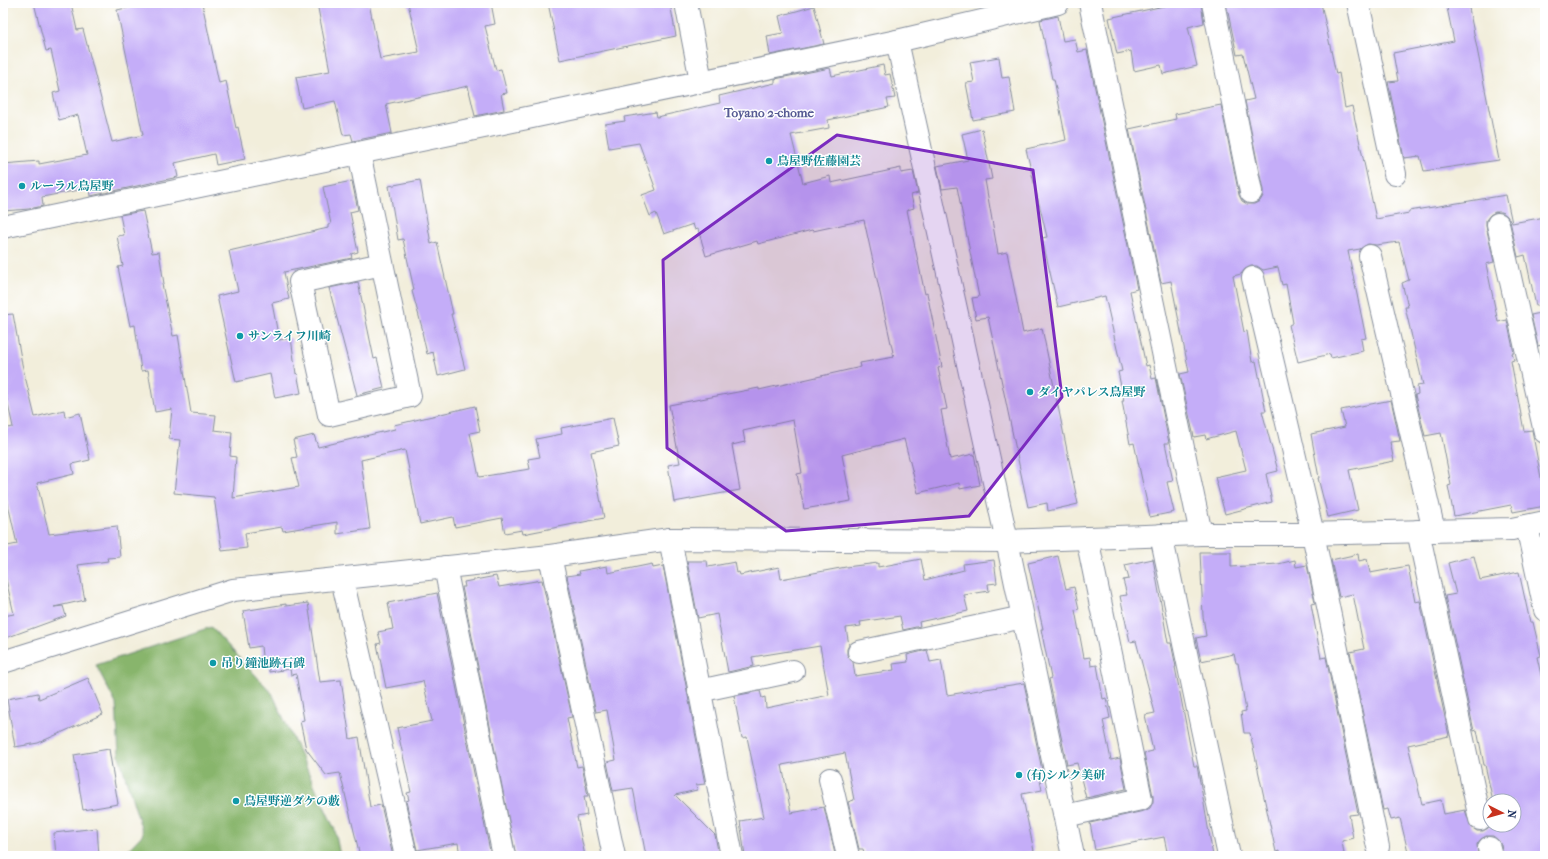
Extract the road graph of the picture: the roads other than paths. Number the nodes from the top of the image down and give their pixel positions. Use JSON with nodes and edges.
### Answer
{"nodes":[{"id":1,"x":686,"y":3,"type":"edge"},
{"id":2,"x":1058,"y":3,"type":"edge"},
{"id":3,"x":1090,"y":3,"type":"edge"},
{"id":4,"x":1213,"y":3,"type":"edge"},
{"id":5,"x":1358,"y":3,"type":"edge"},
{"id":6,"x":897,"y":41,"type":"junction"},
{"id":7,"x":701,"y":81,"type":"junction"},
{"id":8,"x":359,"y":153,"type":"junction"},
{"id":9,"x":1395,"y":174,"type":"dead end"},
{"id":10,"x":1251,"y":192,"type":"dead end"},
{"id":11,"x":1498,"y":224,"type":"dead end"},
{"id":12,"x":3,"y":227,"type":"edge"},
{"id":13,"x":1370,"y":256,"type":"dead end"},
{"id":14,"x":382,"y":264,"type":"junction"},
{"id":15,"x":1253,"y":278,"type":"dead end"},
{"id":16,"x":1545,"y":432,"type":"edge"},
{"id":17,"x":1536,"y":524,"type":"edge"},
{"id":18,"x":1426,"y":531,"type":"junction"},
{"id":19,"x":1201,"y":534,"type":"junction"},
{"id":20,"x":1312,"y":534,"type":"junction"},
{"id":21,"x":1161,"y":536,"type":"junction"},
{"id":22,"x":1087,"y":538,"type":"junction"},
{"id":23,"x":670,"y":539,"type":"junction"},
{"id":24,"x":1007,"y":541,"type":"junction"},
{"id":25,"x":550,"y":556,"type":"junction"},
{"id":26,"x":445,"y":568,"type":"junction"},
{"id":27,"x":342,"y":578,"type":"junction"},
{"id":28,"x":1545,"y":610,"type":"edge"},
{"id":29,"x":1023,"y":617,"type":"junction"},
{"id":30,"x":859,"y":652,"type":"dead end"},
{"id":31,"x":3,"y":662,"type":"edge"},
{"id":32,"x":793,"y":671,"type":"dead end"},
{"id":33,"x":699,"y":691,"type":"junction"},
{"id":34,"x":830,"y":779,"type":"dead end"},
{"id":35,"x":1065,"y":816,"type":"junction"},
{"id":36,"x":1480,"y":819,"type":"dead end"},
{"id":37,"x":1378,"y":847,"type":"dead end"},
{"id":38,"x":406,"y":856,"type":"edge"},
{"id":39,"x":504,"y":856,"type":"edge"},
{"id":40,"x":614,"y":856,"type":"edge"},
{"id":41,"x":732,"y":856,"type":"edge"},
{"id":42,"x":848,"y":856,"type":"edge"},
{"id":43,"x":1073,"y":856,"type":"edge"},
{"id":44,"x":1229,"y":856,"type":"edge"}],
"edges":[{"from":1,"to":7,"type":"street"},
{"from":2,"to":6,"type":"street"},
{"from":3,"to":19,"type":"street"},
{"from":4,"to":10,"type":"street"},
{"from":5,"to":9,"type":"street"},
{"from":6,"to":7,"type":"street"},
{"from":6,"to":24,"type":"street"},
{"from":7,"to":8,"type":"street"},
{"from":8,"to":12,"type":"street"},
{"from":8,"to":14,"type":"street"},
{"from":11,"to":16,"type":"street"},
{"from":13,"to":18,"type":"street"},
{"from":14,"to":14,"type":"street"},
{"from":15,"to":20,"type":"street"},
{"from":17,"to":18,"type":"street"},
{"from":17,"to":28,"type":"street"},
{"from":18,"to":20,"type":"street"},
{"from":18,"to":36,"type":"street"},
{"from":19,"to":20,"type":"street"},
{"from":19,"to":21,"type":"street"},
{"from":20,"to":37,"type":"street"},
{"from":21,"to":22,"type":"street"},
{"from":21,"to":44,"type":"street"},
{"from":22,"to":24,"type":"street"},
{"from":22,"to":35,"type":"street"},
{"from":23,"to":24,"type":"street"},
{"from":23,"to":25,"type":"street"},
{"from":23,"to":33,"type":"street"},
{"from":24,"to":29,"type":"street"},
{"from":25,"to":26,"type":"street"},
{"from":25,"to":40,"type":"street"},
{"from":26,"to":27,"type":"street"},
{"from":26,"to":39,"type":"street"},
{"from":27,"to":31,"type":"street"},
{"from":27,"to":38,"type":"street"},
{"from":29,"to":30,"type":"street"},
{"from":29,"to":35,"type":"street"},
{"from":32,"to":33,"type":"street"},
{"from":33,"to":41,"type":"street"},
{"from":34,"to":42,"type":"street"},
{"from":35,"to":43,"type":"street"}]}
